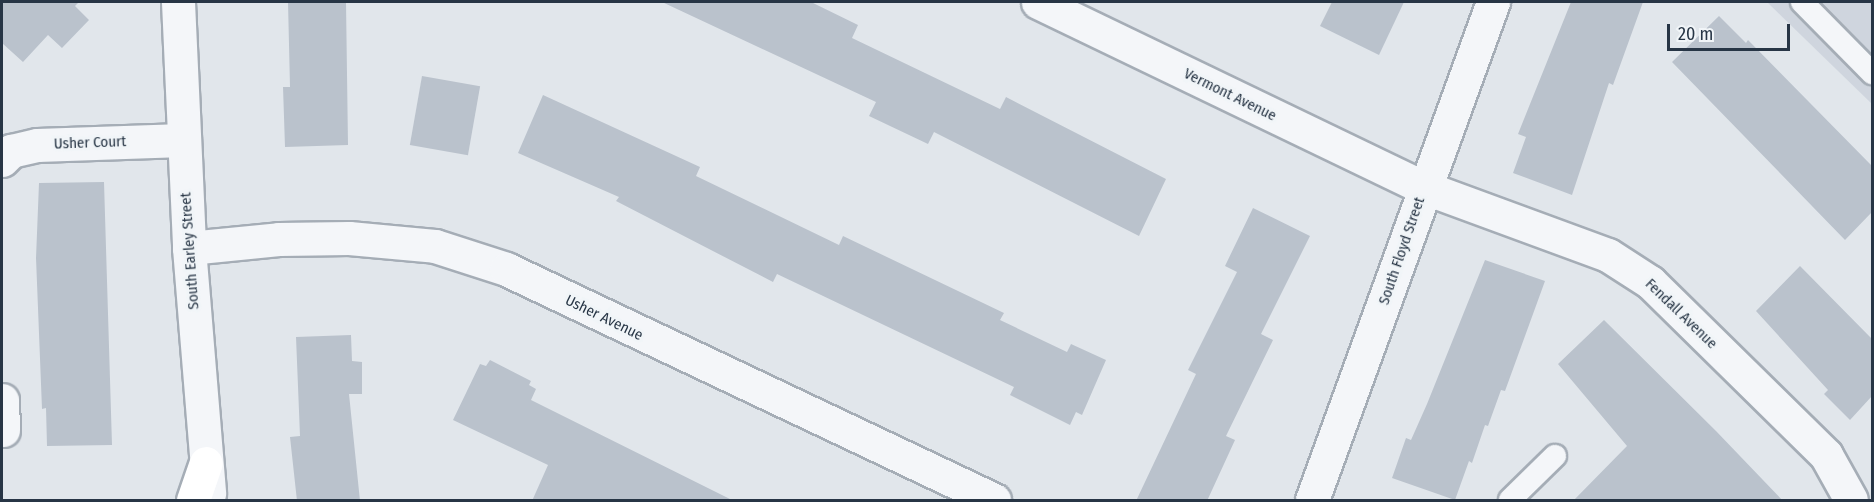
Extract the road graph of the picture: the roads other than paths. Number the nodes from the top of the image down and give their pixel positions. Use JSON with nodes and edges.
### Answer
{"nodes":[{"id":1,"x":178,"y":2,"type":"edge"},
{"id":2,"x":1038,"y":2,"type":"edge"},
{"id":3,"x":1493,"y":2,"type":"edge"},
{"id":4,"x":1803,"y":2,"type":"edge"},
{"id":5,"x":1872,"y":73,"type":"edge"},
{"id":6,"x":183,"y":140,"type":"junction"},
{"id":7,"x":2,"y":160,"type":"edge"},
{"id":8,"x":1423,"y":187,"type":"junction"},
{"id":9,"x":189,"y":248,"type":"junction"},
{"id":10,"x":1555,"y":456,"type":"dead end"},
{"id":11,"x":206,"y":463,"type":"junction"},
{"id":12,"x":193,"y":501,"type":"edge"},
{"id":13,"x":209,"y":501,"type":"edge"},
{"id":14,"x":994,"y":501,"type":"edge"},
{"id":15,"x":1312,"y":501,"type":"edge"},
{"id":16,"x":1510,"y":501,"type":"edge"},
{"id":17,"x":1851,"y":501,"type":"edge"}],
"edges":[{"from":1,"to":6,"type":"street","name":"South Earley Street"},
{"from":2,"to":8,"type":"street","name":"Vermont Avenue"},
{"from":3,"to":8,"type":"street","name":"South Floyd Street"},
{"from":4,"to":5,"type":"lane"},
{"from":6,"to":7,"type":"street","name":"Usher Court"},
{"from":6,"to":9,"type":"street","name":"South Earley Street"},
{"from":8,"to":15,"type":"street","name":"South Floyd Street"},
{"from":8,"to":17,"type":"street","name":"Fendall Avenue"},
{"from":9,"to":11,"type":"street","name":"South Earley Street"},
{"from":9,"to":14,"type":"street","name":"Usher Avenue"},
{"from":10,"to":16,"type":"lane"},
{"from":11,"to":12,"type":"main road"},
{"from":11,"to":13,"type":"street","name":"South Earley Street"}]}
